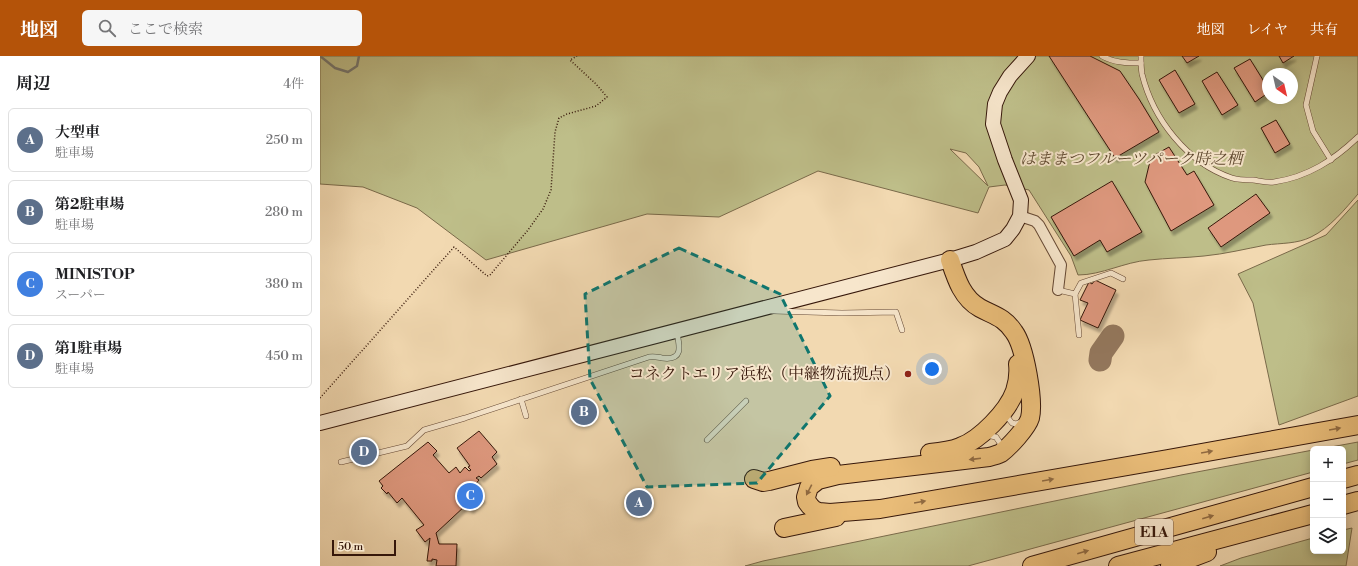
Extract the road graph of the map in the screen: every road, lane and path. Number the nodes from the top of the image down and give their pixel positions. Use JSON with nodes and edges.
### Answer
{"nodes":[{"id":1,"x":577,"y":56,"type":"edge"},
{"id":2,"x":1028,"y":56,"type":"edge"},
{"id":3,"x":1102,"y":56,"type":"edge"},
{"id":4,"x":1141,"y":56,"type":"edge"},
{"id":5,"x":1317,"y":56,"type":"edge"},
{"id":6,"x":1141,"y":63,"type":"junction"},
{"id":7,"x":1358,"y":137,"type":"edge"},
{"id":8,"x":1331,"y":160,"type":"junction"},
{"id":9,"x":1020,"y":216,"type":"junction"},
{"id":10,"x":945,"y":261,"type":"junction"},
{"id":11,"x":1123,"y":279,"type":"dead end"},
{"id":12,"x":1058,"y":290,"type":"joint"},
{"id":13,"x":1075,"y":294,"type":"junction"},
{"id":14,"x":758,"y":309,"type":"junction"},
{"id":15,"x":676,"y":330,"type":"junction"},
{"id":16,"x":902,"y":330,"type":"dead end"},
{"id":17,"x":1079,"y":335,"type":"dead end"},
{"id":18,"x":320,"y":398,"type":"edge"},
{"id":19,"x":521,"y":399,"type":"junction"},
{"id":20,"x":746,"y":401,"type":"dead end"},
{"id":21,"x":1008,"y":404,"type":"junction"},
{"id":22,"x":1030,"y":413,"type":"junction"},
{"id":23,"x":526,"y":416,"type":"dead end"},
{"id":24,"x":320,"y":423,"type":"edge"},
{"id":25,"x":1358,"y":424,"type":"edge"},
{"id":26,"x":978,"y":437,"type":"junction"},
{"id":27,"x":707,"y":440,"type":"dead end"},
{"id":28,"x":995,"y":456,"type":"junction"},
{"id":29,"x":341,"y":462,"type":"dead end"},
{"id":30,"x":1358,"y":475,"type":"edge"},
{"id":31,"x":1346,"y":478,"type":"edge"},
{"id":32,"x":754,"y":479,"type":"dead end"},
{"id":33,"x":1310,"y":488,"type":"edge"},
{"id":34,"x":1358,"y":501,"type":"edge"},
{"id":35,"x":1346,"y":504,"type":"edge"},
{"id":36,"x":880,"y":509,"type":"junction"},
{"id":37,"x":1310,"y":515,"type":"edge"},
{"id":38,"x":1288,"y":521,"type":"junction"},
{"id":39,"x":784,"y":528,"type":"dead end"},
{"id":40,"x":1032,"y":566,"type":"edge"},
{"id":41,"x":1118,"y":566,"type":"edge"},
{"id":42,"x":1170,"y":566,"type":"edge"}],
"edges":[{"from":1,"to":18,"type":"path"},
{"from":2,"to":9,"type":"street"},
{"from":3,"to":6,"type":"lane"},
{"from":4,"to":6,"type":"lane"},
{"from":5,"to":8,"type":"lane"},
{"from":6,"to":8,"type":"lane"},
{"from":7,"to":8,"type":"lane"},
{"from":9,"to":10,"type":"street"},
{"from":9,"to":12,"type":"street"},
{"from":10,"to":14,"type":"street"},
{"from":10,"to":21,"type":"highway"},
{"from":10,"to":22,"type":"highway"},
{"from":11,"to":13,"type":"lane"},
{"from":12,"to":13,"type":"lane"},
{"from":13,"to":17,"type":"lane"},
{"from":14,"to":15,"type":"street"},
{"from":14,"to":16,"type":"lane"},
{"from":15,"to":19,"type":"lane"},
{"from":15,"to":24,"type":"street"},
{"from":19,"to":23,"type":"lane"},
{"from":19,"to":29,"type":"lane"},
{"from":20,"to":27,"type":"lane"},
{"from":21,"to":22,"type":"lane"},
{"from":21,"to":26,"type":"highway"},
{"from":22,"to":28,"type":"highway"},
{"from":36,"to":25,"type":"highway","one_way":true},
{"from":26,"to":28,"type":"lane"},
{"from":26,"to":32,"type":"highway"},
{"from":28,"to":36,"type":"highway","one_way":true},
{"from":30,"to":31,"type":"highway"},
{"from":40,"to":33,"type":"highway","number":"E1A","one_way":true},
{"from":34,"to":35,"type":"highway"},
{"from":36,"to":39,"type":"highway"},
{"from":37,"to":38,"type":"highway","number":"E1A"},
{"from":38,"to":41,"type":"highway","number":"E1A"},
{"from":38,"to":42,"type":"highway"}]}
